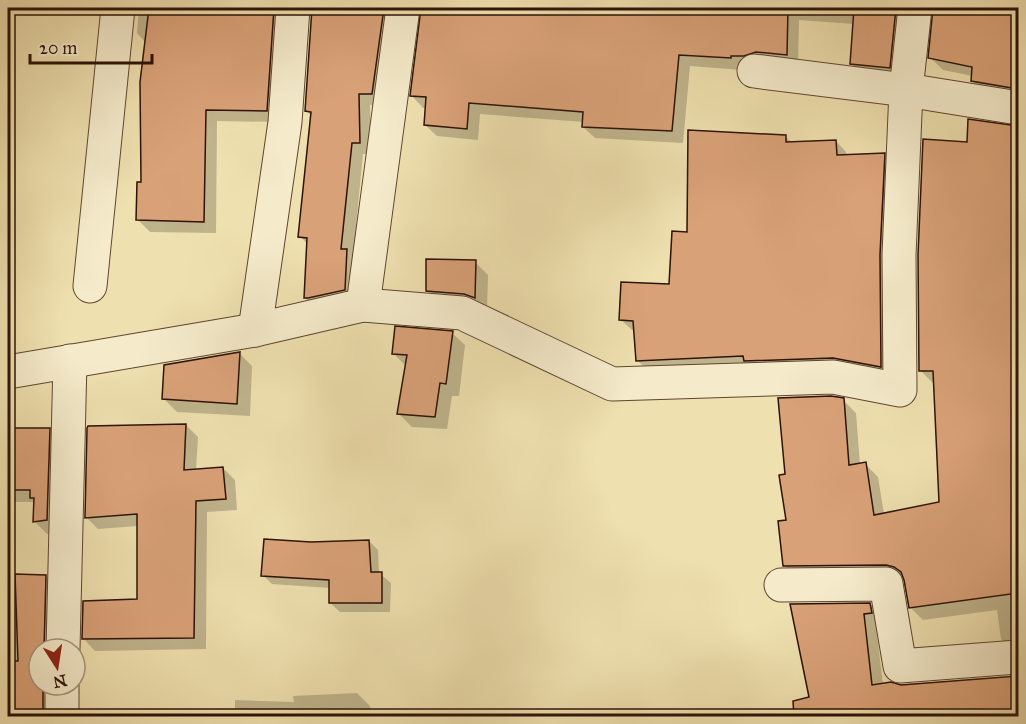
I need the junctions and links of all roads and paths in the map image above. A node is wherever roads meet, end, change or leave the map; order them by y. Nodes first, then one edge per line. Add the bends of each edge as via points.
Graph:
1 (118, 8) edge
2 (293, 8) edge
3 (403, 8) edge
4 (915, 8) edge
5 (754, 71) dead end
6 (906, 90) junction
7 (1018, 108) edge
8 (90, 286) dead end
9 (363, 305) junction
10 (255, 330) junction
11 (70, 361) junction
12 (8, 372) edge
13 (781, 585) dead end
14 (63, 637) edge
15 (1018, 657) edge
16 (62, 697) edge
17 (62, 717) edge

1 - 8 street
2 - 10 street via 285,122
3 - 9 street
4 - 6 street
5 - 6 street
6 - 7 street
6 - 9 street via 899,255 900,390 833,377 612,384 462,313
9 - 10 street
10 - 11 street
11 - 12 street
11 - 14 street
13 - 15 street via 886,584 900,666
16 - 17 street

